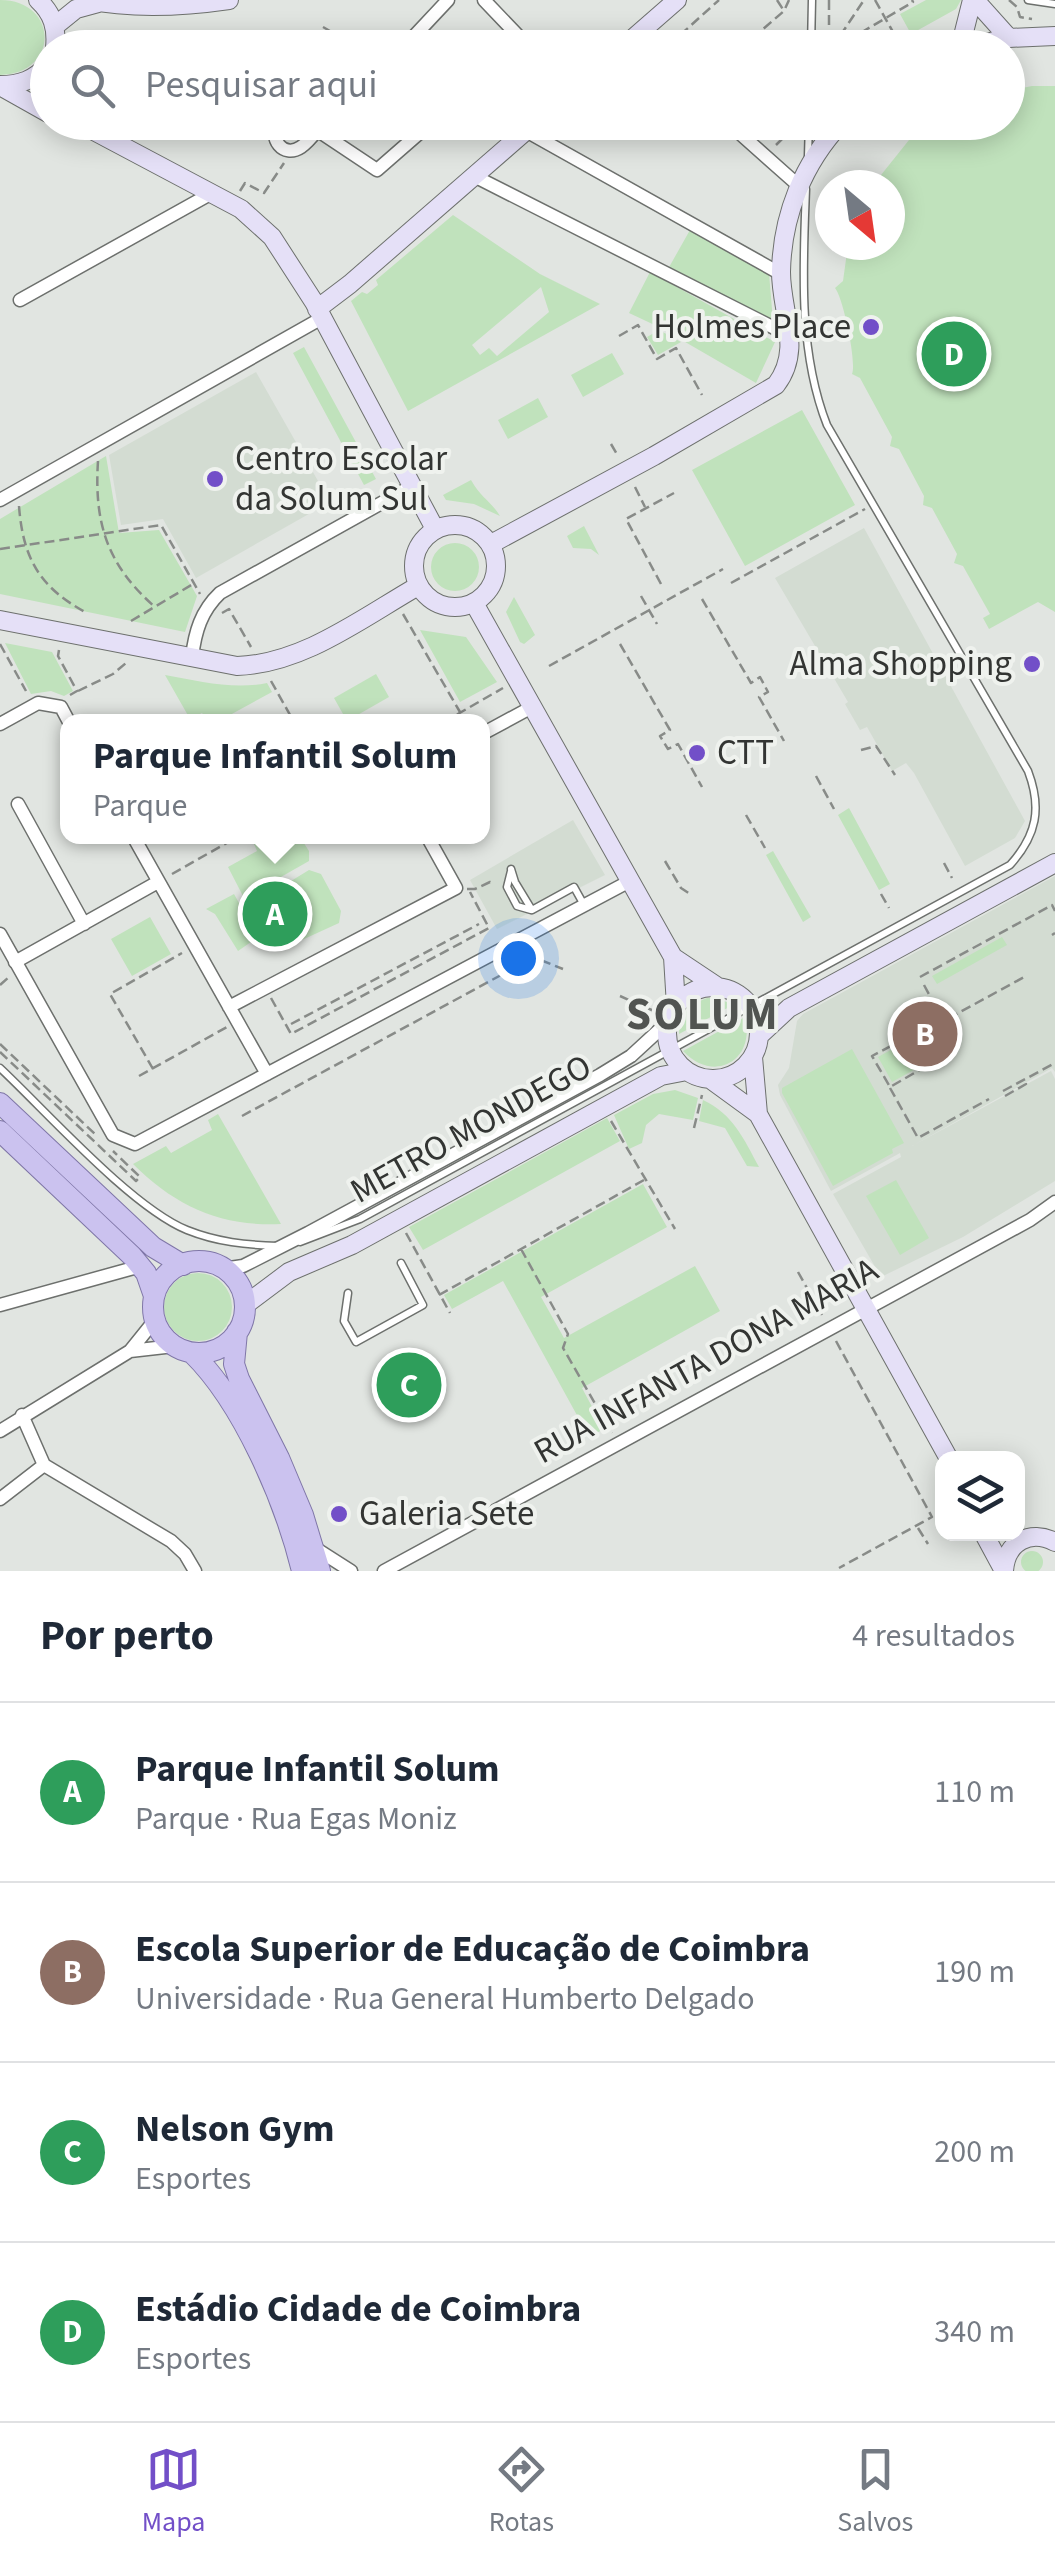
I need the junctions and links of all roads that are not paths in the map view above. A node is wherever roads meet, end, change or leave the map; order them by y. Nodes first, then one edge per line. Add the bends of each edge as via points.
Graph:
1 (38, 0) edge
2 (230, 0) edge
3 (448, 0) edge
4 (484, 0) edge
5 (677, 0) edge
6 (812, 0) edge
7 (974, 0) edge
8 (1028, 0) edge
9 (92, 1) edge
10 (1055, 4) edge
11 (55, 26) junction
12 (55, 30) edge
13 (420, 30) edge
14 (509, 30) edge
15 (647, 30) edge
16 (812, 30) edge
17 (966, 30) edge
18 (1002, 30) edge
19 (1055, 36) edge
20 (1025, 37) edge
21 (30, 80) edge
22 (0, 85) edge
23 (30, 102) edge
24 (111, 140) edge
25 (275, 140) edge
26 (308, 140) edge
27 (339, 140) edge
28 (411, 140) edge
29 (516, 140) edge
30 (553, 140) edge
31 (746, 140) edge
32 (808, 140) edge
33 (828, 140) edge
34 (807, 167) junction
35 (474, 176) junction
36 (798, 186) junction
37 (212, 193) junction
38 (781, 274) junction
39 (20, 300) dead end
40 (320, 313) junction
41 (790, 336) junction
42 (412, 486) junction
43 (0, 500) edge
44 (435, 529) junction
45 (490, 544) junction
46 (418, 586) junction
47 (474, 603) junction
48 (0, 620) edge
49 (192, 657) junction
50 (532, 707) junction
51 (64, 714) edge
52 (0, 724) edge
53 (490, 730) edge
54 (18, 804) dead end
55 (137, 844) edge
56 (432, 844) edge
57 (1055, 863) edge
58 (511, 870) dead end
59 (630, 881) junction
60 (158, 882) junction
61 (584, 904) junction
62 (84, 924) junction
63 (0, 934) edge
64 (673, 957) junction
65 (16, 962) junction
66 (718, 987) junction
67 (750, 1005) junction
68 (229, 1007) junction
69 (666, 1013) junction
70 (760, 1035) junction
71 (670, 1049) junction
72 (753, 1057) junction
73 (0, 1068) edge
74 (687, 1071) junction
75 (267, 1074) junction
76 (706, 1087) junction
77 (0, 1103) edge
78 (758, 1114) junction
79 (0, 1130) edge
80 (1055, 1202) edge
81 (282, 1246) junction
82 (401, 1263) dead end
83 (182, 1265) junction
84 (141, 1266) junction
85 (223, 1268) junction
86 (348, 1293) dead end
87 (154, 1296) junction
88 (0, 1305) edge
89 (245, 1305) junction
90 (866, 1308) junction
91 (155, 1320) junction
92 (237, 1332) junction
93 (183, 1349) junction
94 (130, 1351) junction
95 (22, 1414) junction
96 (0, 1431) edge
97 (945, 1451) edge
98 (44, 1466) junction
99 (0, 1499) edge
100 (1025, 1537) edge
101 (1052, 1538) edge
102 (988, 1541) edge
103 (1013, 1541) edge
104 (329, 1567) edge
105 (194, 1571) edge
106 (302, 1571) edge
107 (351, 1571) edge
108 (384, 1571) edge
109 (1004, 1571) edge

1 - 11 main road
2 - 9 main road via 168,6
3 - 13 street
4 - 14 street
5 - 15 main road
6 - 16 lane
7 - 17 main road
7 - 18 main road
8 - 10 lane
9 - 11 main road
11 - 12 main road
19 - 20 main road
21 - 22 main road
22 - 23 main road
24 - 37 main road
25 - 26 street via 294,150
27 - 28 street via 377,170
29 - 35 main road
30 - 38 street
31 - 36 street
32 - 34 lane, METRO MONDEGO
33 - 34 main road
34 - 36 main road
34 - 67 lane, METRO MONDEGO via 803,275 816,397 1028,771 1036,793 1034,828 1010,865
35 - 40 main road
35 - 41 street
36 - 38 main road
37 - 39 street
37 - 40 main road via 272,237
38 - 41 main road
40 - 42 main road
40 - 43 street
41 - 45 main road via 786,373 776,385
42 - 44 main road
42 - 49 street via 220,593 199,624
44 - 45 main road via 460,524
44 - 46 main road via 413,560
45 - 47 main road via 496,557 492,583
46 - 47 main road via 448,606
46 - 49 main road via 280,661 236,666
47 - 50 main road
48 - 49 main road
50 - 53 street
50 - 59 main road
51 - 52 street via 61,707 34,705
54 - 62 street
55 - 60 street
56 - 68 street via 456,888
57 - 70 main road via 788,1008
58 - 61 lane via 532,910 574,887
59 - 61 street
59 - 64 main road
60 - 62 street
60 - 68 street
61 - 75 street
62 - 65 street
63 - 65 street
64 - 66 main road
64 - 69 main road
65 - 75 street via 112,1136 123,1142 135,1144
66 - 67 main road
66 - 69 main road via 692,991
67 - 70 main road
67 - 71 lane, METRO MONDEGO
68 - 75 street
69 - 71 main road
69 - 81 street via 630,1056
70 - 72 main road
71 - 74 main road
71 - 81 lane, METRO MONDEGO via 360,1219
72 - 76 main road
72 - 78 main road
73 - 81 lane, METRO MONDEGO via 113,1175 183,1228 222,1241
74 - 76 main road
74 - 89 main road via 661,1076 384,1228 288,1272
76 - 78 main road
77 - 83 main road via 153,1247
78 - 90 main road
79 - 84 main road
80 - 90 street, RUA INFANTA DONA MARIA
81 - 85 street via 243,1266
82 - 86 lane via 424,1305 356,1342 344,1321
83 - 85 main road
83 - 87 main road
84 - 87 main road
84 - 88 street
85 - 89 main road
87 - 91 main road
89 - 92 main road
90 - 97 main road
90 - 108 street, RUA INFANTA DONA MARIA
91 - 93 main road via 166,1339
91 - 94 street
92 - 93 main road via 213,1351
92 - 104 main road via 238,1378 279,1458 313,1547
93 - 94 street
93 - 106 main road via 218,1380 252,1440
94 - 95 street
95 - 96 street
95 - 98 street
98 - 99 street
98 - 105 street via 171,1541
100 - 101 main road
102 - 109 main road
103 - 109 main road
104 - 107 street

